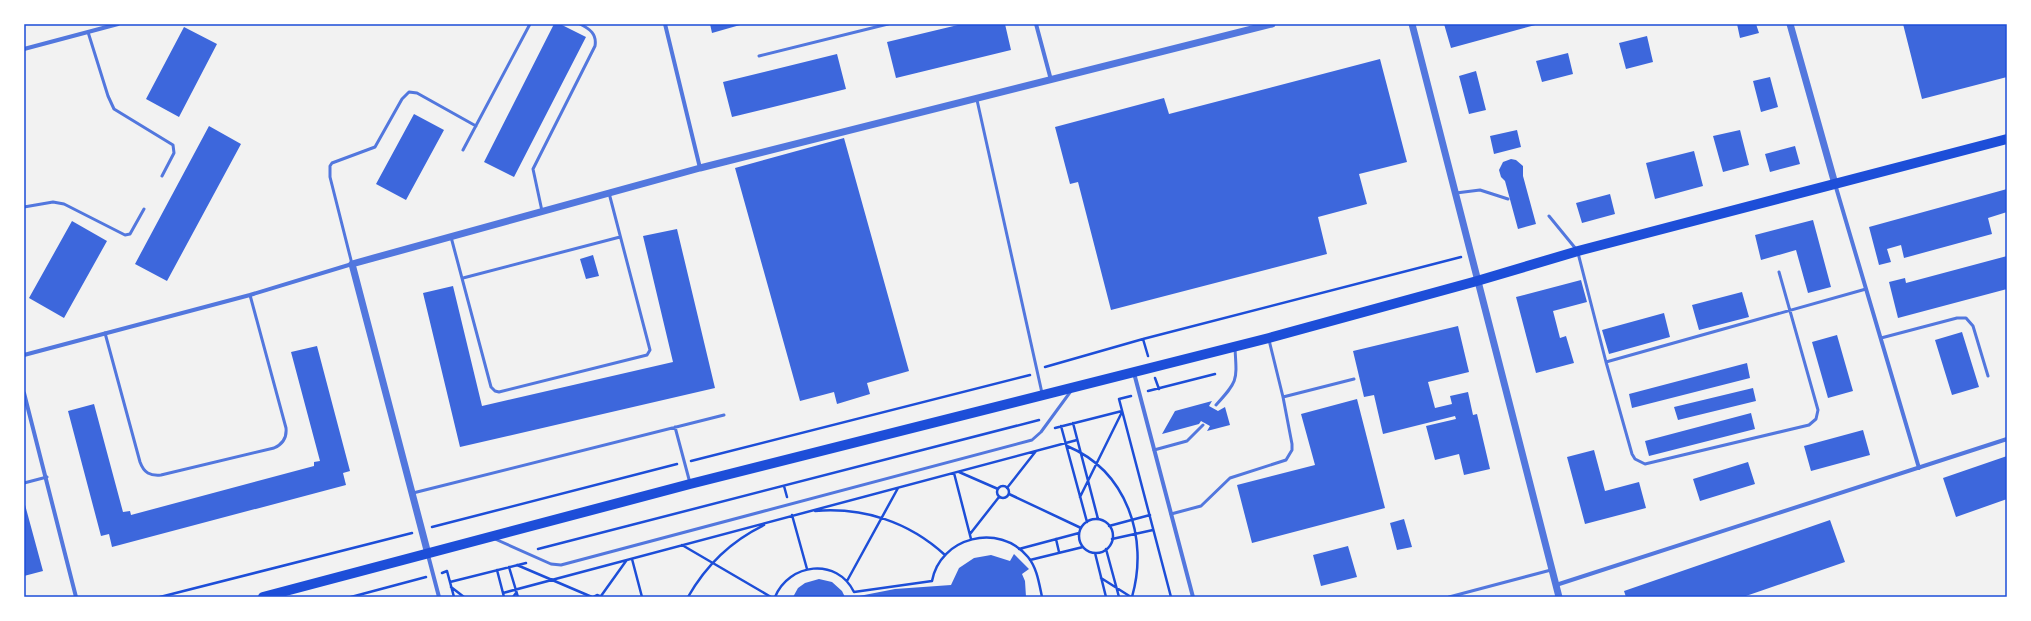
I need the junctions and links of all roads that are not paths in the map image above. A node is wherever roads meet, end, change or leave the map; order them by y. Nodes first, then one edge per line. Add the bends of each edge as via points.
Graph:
1 (118, 24) edge
2 (530, 24) edge
3 (580, 24) edge
4 (664, 24) edge
5 (888, 24) edge
6 (1036, 24) edge
7 (1272, 24) edge
8 (1412, 24) edge
9 (1790, 24) edge
10 (88, 32) junction
11 (24, 49) edge
12 (759, 56) dead end
13 (1051, 80) junction
14 (976, 98) junction
15 (476, 126) junction
16 (2007, 139) edge
17 (463, 150) dead end
18 (700, 168) junction
19 (162, 176) dead end
20 (1835, 184) junction
21 (609, 193) junction
22 (1456, 193) junction
23 (1508, 199) dead end
24 (24, 207) edge
25 (144, 209) dead end
26 (542, 211) junction
27 (1549, 216) dead end
28 (451, 237) junction
29 (620, 237) junction
30 (1578, 251) junction
31 (352, 264) junction
32 (1779, 272) dead end
33 (463, 278) junction
34 (1477, 281) junction
35 (1866, 289) junction
36 (250, 295) junction
37 (1790, 310) junction
38 (105, 333) junction
39 (1269, 338) junction
40 (1881, 338) junction
41 (1235, 347) junction
42 (24, 355) edge
43 (1606, 362) junction
44 (1134, 373) junction
45 (1988, 376) dead end
46 (1354, 379) dead end
47 (1073, 388) junction
48 (24, 393) edge
49 (1042, 395) junction
50 (1283, 397) junction
51 (1216, 405) dead end
52 (724, 415) dead end
53 (1203, 425) dead end
54 (675, 427) junction
55 (2007, 439) edge
56 (1154, 450) junction
57 (1920, 468) junction
58 (47, 477) junction
59 (24, 483) edge
60 (690, 484) junction
61 (413, 493) junction
62 (1171, 514) junction
63 (491, 537) junction
64 (428, 554) junction
65 (1552, 570) junction
66 (1556, 585) junction
67 (76, 597) edge
68 (263, 597) edge
69 (439, 597) edge
70 (1193, 597) edge
71 (1450, 597) edge
72 (1559, 597) edge

1 - 10 street
2 - 15 lane
3 - 26 lane via 590,29 594,35 595,46 533,169
4 - 18 street
5 - 12 lane
6 - 13 street
7 - 13 street
8 - 22 street
9 - 20 street
10 - 11 street
10 - 19 lane via 114,109 172,145 174,153
13 - 14 street
14 - 18 street
14 - 49 lane
15 - 17 lane
15 - 31 lane via 417,93 409,92 402,99 375,147 335,160 330,166 330,177
16 - 20 main road
18 - 21 street
20 - 30 main road
20 - 35 street
21 - 26 street
21 - 29 lane
22 - 23 lane via 1480,190
22 - 34 street
24 - 25 lane via 53,202 64,204 125,235 130,234
26 - 28 street
27 - 30 lane
28 - 31 street
28 - 33 lane
29 - 33 lane
29 - 33 lane via 650,350 647,355 499,392 494,391
30 - 34 main road
30 - 43 lane
31 - 36 street
31 - 61 street
32 - 37 lane
34 - 39 main road
34 - 65 street
35 - 37 lane
35 - 40 street
36 - 38 street
36 - 38 lane via 286,428 284,441 274,448 161,475 153,476 147,473 140,462
37 - 43 lane
37 - 43 lane via 1818,410 1816,419 1809,425 1651,463 1640,463 1632,454
38 - 42 street
39 - 41 main road
39 - 50 lane
40 - 45 lane via 1957,318 1966,318 1973,326
40 - 57 street
41 - 44 main road
41 - 51 lane via 1235,381
44 - 47 main road
44 - 56 street
46 - 50 lane
47 - 49 main road
47 - 63 lane via 1041,432 1032,440 561,565 551,564
48 - 58 street
49 - 60 main road
50 - 62 lane via 1292,444 1292,450 1286,460 1230,478 1201,506
52 - 54 lane
53 - 56 lane via 1187,441
54 - 60 lane
54 - 61 lane
55 - 57 street
56 - 62 street
57 - 66 street
58 - 59 lane
58 - 67 street
60 - 63 main road
61 - 64 street
62 - 70 street
63 - 64 main road
64 - 68 main road
64 - 69 street
65 - 66 street
65 - 71 lane
66 - 72 street

